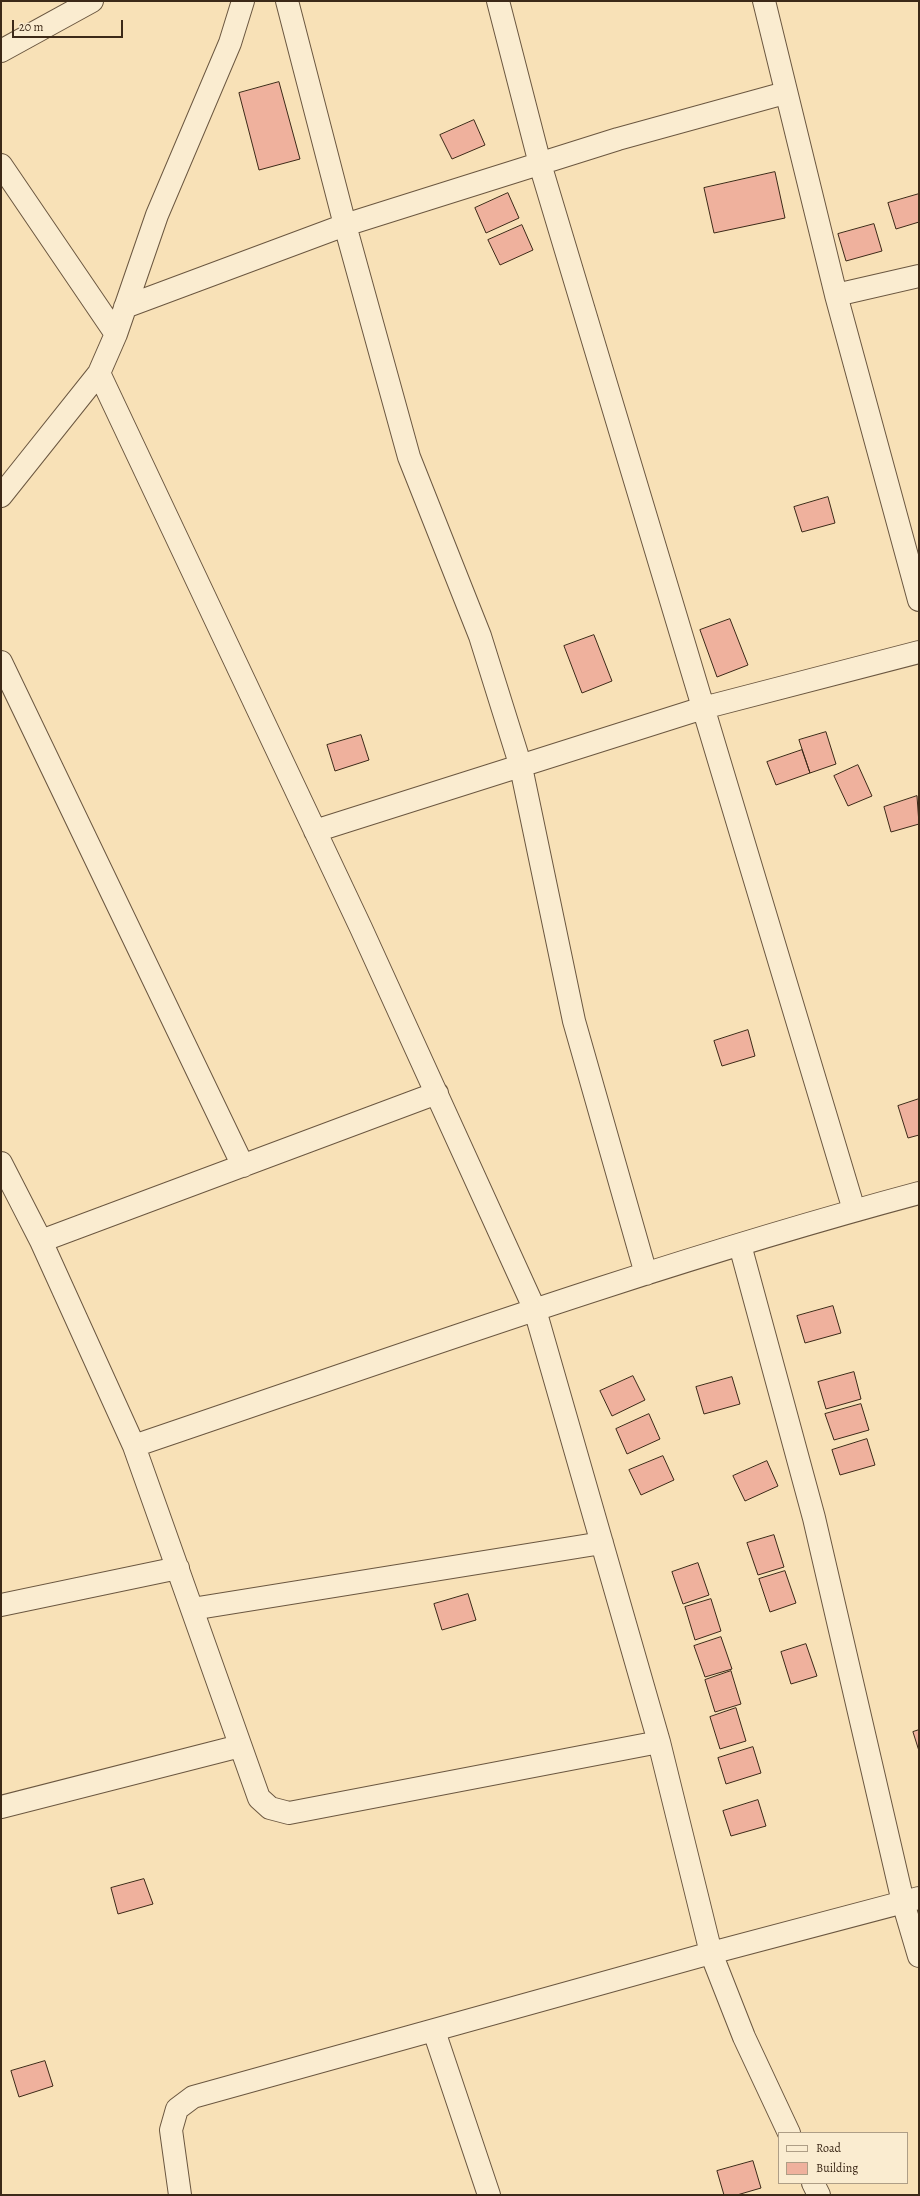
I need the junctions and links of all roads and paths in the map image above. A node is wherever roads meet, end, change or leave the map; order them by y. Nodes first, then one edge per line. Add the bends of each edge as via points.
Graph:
1 (92, 1) edge
2 (242, 1) edge
3 (287, 1) edge
4 (498, 1) edge
5 (764, 1) edge
6 (1, 51) edge
7 (785, 93) junction
8 (540, 164) junction
9 (1, 165) edge
10 (345, 225) junction
11 (919, 276) edge
12 (836, 295) junction
13 (125, 307) junction
14 (116, 334) junction
15 (99, 373) junction
16 (1, 496) edge
17 (919, 600) edge
18 (919, 652) edge
19 (1, 662) edge
20 (703, 708) junction
21 (521, 767) junction
22 (315, 831) junction
23 (437, 1094) junction
24 (1, 1164) edge
25 (243, 1166) junction
26 (919, 1193) edge
27 (854, 1210) junction
28 (41, 1241) junction
29 (740, 1245) junction
30 (646, 1274) junction
31 (535, 1310) junction
32 (134, 1446) junction
33 (602, 1543) junction
34 (178, 1568) junction
35 (1, 1606) edge
36 (192, 1609) junction
37 (658, 1742) junction
38 (240, 1746) junction
39 (1, 1807) edge
40 (911, 1900) edge
41 (711, 1953) junction
42 (919, 1956) edge
43 (434, 2031) junction
44 (789, 2132) edge
45 (814, 2184) edge
46 (180, 2195) edge
47 (489, 2195) edge
48 (819, 2195) edge

1 - 6 street
2 - 13 street via 230,43 157,215
3 - 10 street
4 - 8 street
5 - 7 street
7 - 8 street via 618,139
7 - 12 street
8 - 10 street
8 - 20 street
9 - 14 street
10 - 13 street
10 - 21 street via 409,457 480,636
11 - 12 street
12 - 17 street
13 - 14 street
14 - 15 street
15 - 16 street
15 - 22 street
18 - 20 street
19 - 25 street
20 - 21 street
20 - 27 street
21 - 22 street
21 - 30 street via 574,1021
22 - 23 street
23 - 25 street
23 - 31 street
24 - 28 street
25 - 28 street
26 - 27 street
27 - 29 street
28 - 32 street
29 - 30 street
29 - 40 street via 814,1518
30 - 31 street
31 - 32 street
31 - 33 street
32 - 34 street
33 - 36 street
33 - 37 street
34 - 35 street
34 - 36 street
36 - 38 street
37 - 38 street via 289,1813 270,1808 259,1798
37 - 41 street
38 - 39 street
40 - 41 street
40 - 42 street
41 - 43 street
41 - 44 street via 744,2036
43 - 46 street via 193,2097 177,2109 171,2130
43 - 47 street
45 - 48 street

